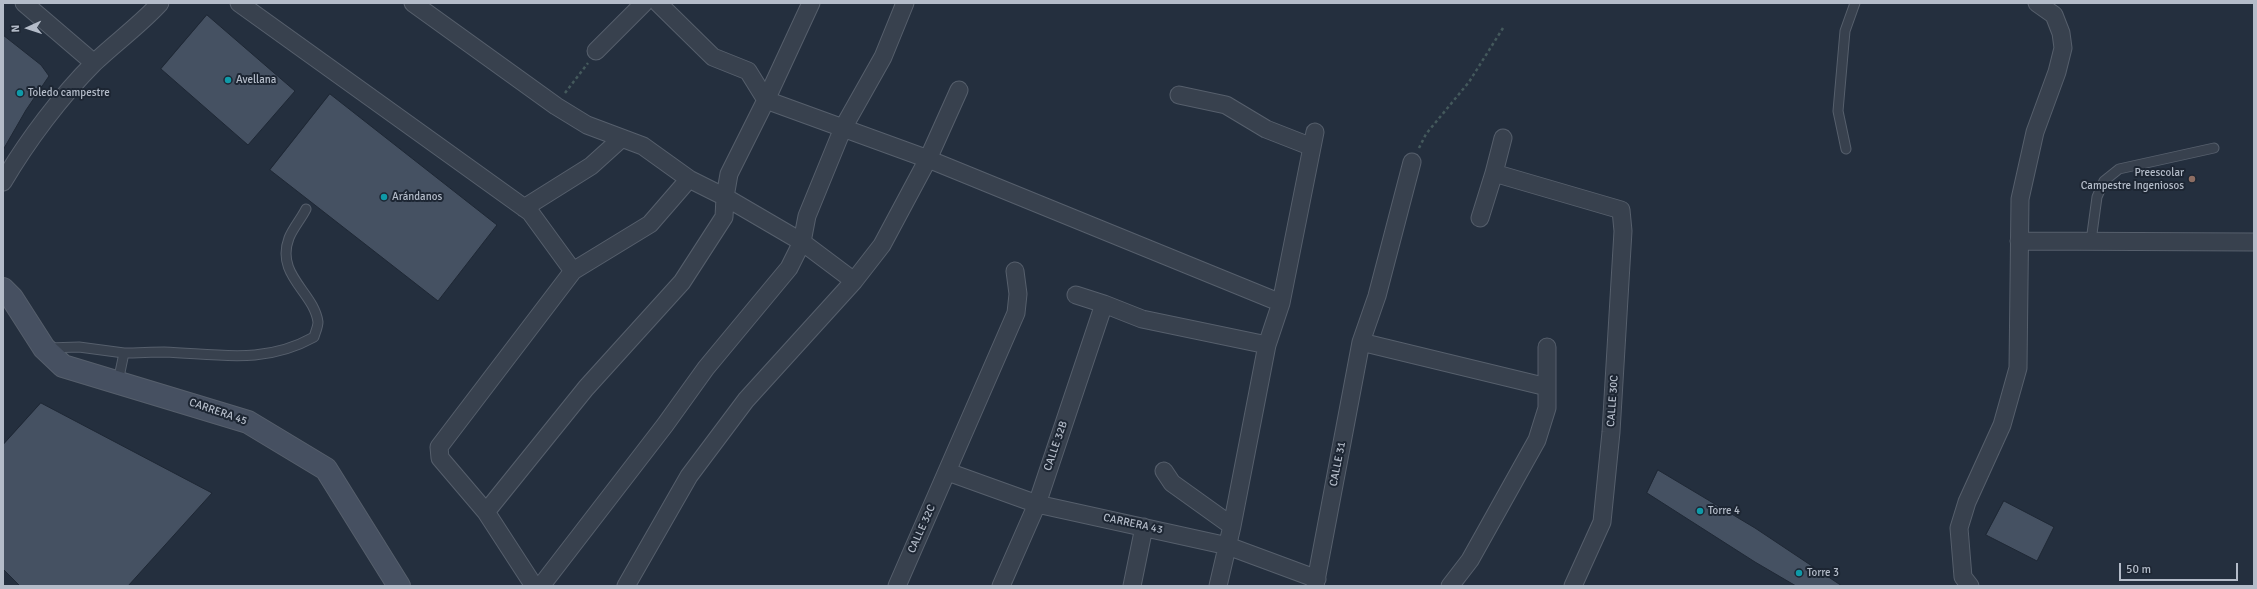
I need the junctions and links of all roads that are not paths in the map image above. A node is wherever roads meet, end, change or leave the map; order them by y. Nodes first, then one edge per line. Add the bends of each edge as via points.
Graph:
1 (24, 3) edge
2 (160, 3) edge
3 (239, 3) edge
4 (644, 3) edge
5 (658, 3) edge
6 (811, 3) edge
7 (905, 3) edge
8 (1855, 3) edge
9 (2037, 3) edge
10 (416, 4) edge
11 (596, 51) road end
12 (94, 63) junction
13 (959, 90) dead end
14 (1179, 96) dead end
15 (766, 100) junction
16 (842, 128) junction
17 (622, 138) junction
18 (1503, 138) dead end
19 (2214, 148) dead end
20 (1846, 149) dead end
21 (928, 159) junction
22 (1412, 162) road end
23 (1494, 173) junction
24 (689, 179) junction
25 (3, 182) edge
26 (725, 197) junction
27 (524, 208) junction
28 (306, 209) dead end
29 (1480, 218) dead end
30 (2019, 241) junction
31 (2091, 241) junction
32 (802, 242) junction
33 (2254, 242) edge
34 (573, 271) junction
35 (1015, 271) dead end
36 (854, 281) junction
37 (3, 289) edge
38 (1076, 296) dead end
39 (1104, 304) junction
40 (1281, 304) junction
41 (1361, 342) junction
42 (1267, 344) junction
43 (1547, 347) dead end
44 (44, 348) junction
45 (124, 353) junction
46 (118, 382) junction
47 (1547, 387) junction
48 (1164, 471) dead end
49 (948, 472) junction
50 (1037, 504) junction
51 (486, 512) junction
52 (1232, 526) junction
53 (1144, 527) junction
54 (1228, 546) junction
55 (1316, 582) edge
56 (398, 586) edge
57 (534, 586) edge
58 (541, 586) edge
59 (626, 586) edge
60 (897, 586) edge
61 (1001, 586) edge
62 (1132, 586) edge
63 (1218, 586) edge
64 (1450, 586) edge
65 (1573, 586) edge
66 (1970, 586) edge

1 - 12 street
2 - 12 street
3 - 27 street
4 - 11 street
5 - 15 street via 713,57 748,71
6 - 15 street
7 - 16 street via 883,57
8 - 20 lane via 1845,31 1838,111
9 - 30 street via 2054,14 2063,48 2035,132 2020,199
10 - 17 street via 556,106 588,125
12 - 25 street via 58,104
13 - 21 street
14 - 40 street via 1226,105 1266,129 1313,139
15 - 16 street
15 - 26 street via 729,174
16 - 21 street
16 - 32 street via 807,216
17 - 24 street via 643,146
17 - 27 street via 592,166
18 - 23 street
19 - 31 lane via 2119,169 2104,181 2097,197
21 - 36 street via 882,245
21 - 40 street
22 - 41 street, CALLE 31 via 1377,296
23 - 29 street
23 - 65 street, CALLE 30C via 1622,210 1623,232 1612,409 1602,522
24 - 26 street
24 - 34 street via 650,224
26 - 32 street
26 - 51 street via 724,217 682,282 586,388
27 - 34 street via 530,212
28 - 45 lane via 289,239 286,259 292,276 312,306 318,323 314,337 277,353 243,357 163,352
30 - 31 street
30 - 66 street via 2018,368 2002,425 1967,502 1959,528 1963,577
31 - 33 street
32 - 36 street
32 - 58 street via 789,268 706,368
34 - 51 street via 439,447 440,458
35 - 49 street, CALLE 32C via 1018,294 1016,313
36 - 59 street via 741,406 689,476
37 - 44 main road, CARRERA 45 via 12,298
38 - 39 street
39 - 42 street via 1142,320
39 - 50 street, CALLE 32B
40 - 42 street
41 - 47 street
41 - 55 street, CALLE 31
42 - 52 street
43 - 47 street
44 - 45 lane via 79,347
44 - 46 main road, CARRERA 45 via 63,366
45 - 46 lane
46 - 56 main road, CARRERA 45 via 248,422 326,469
47 - 64 street via 1547,408 1537,440 1470,560
48 - 52 street via 1172,483
49 - 50 street, CARRERA 43
49 - 60 street, CALLE 32C
50 - 53 street, CARRERA 43
50 - 61 street, CALLE 32B
51 - 57 street
52 - 54 street
53 - 54 street, CARRERA 43
53 - 62 street
54 - 55 street, CARRERA 43
54 - 63 street

